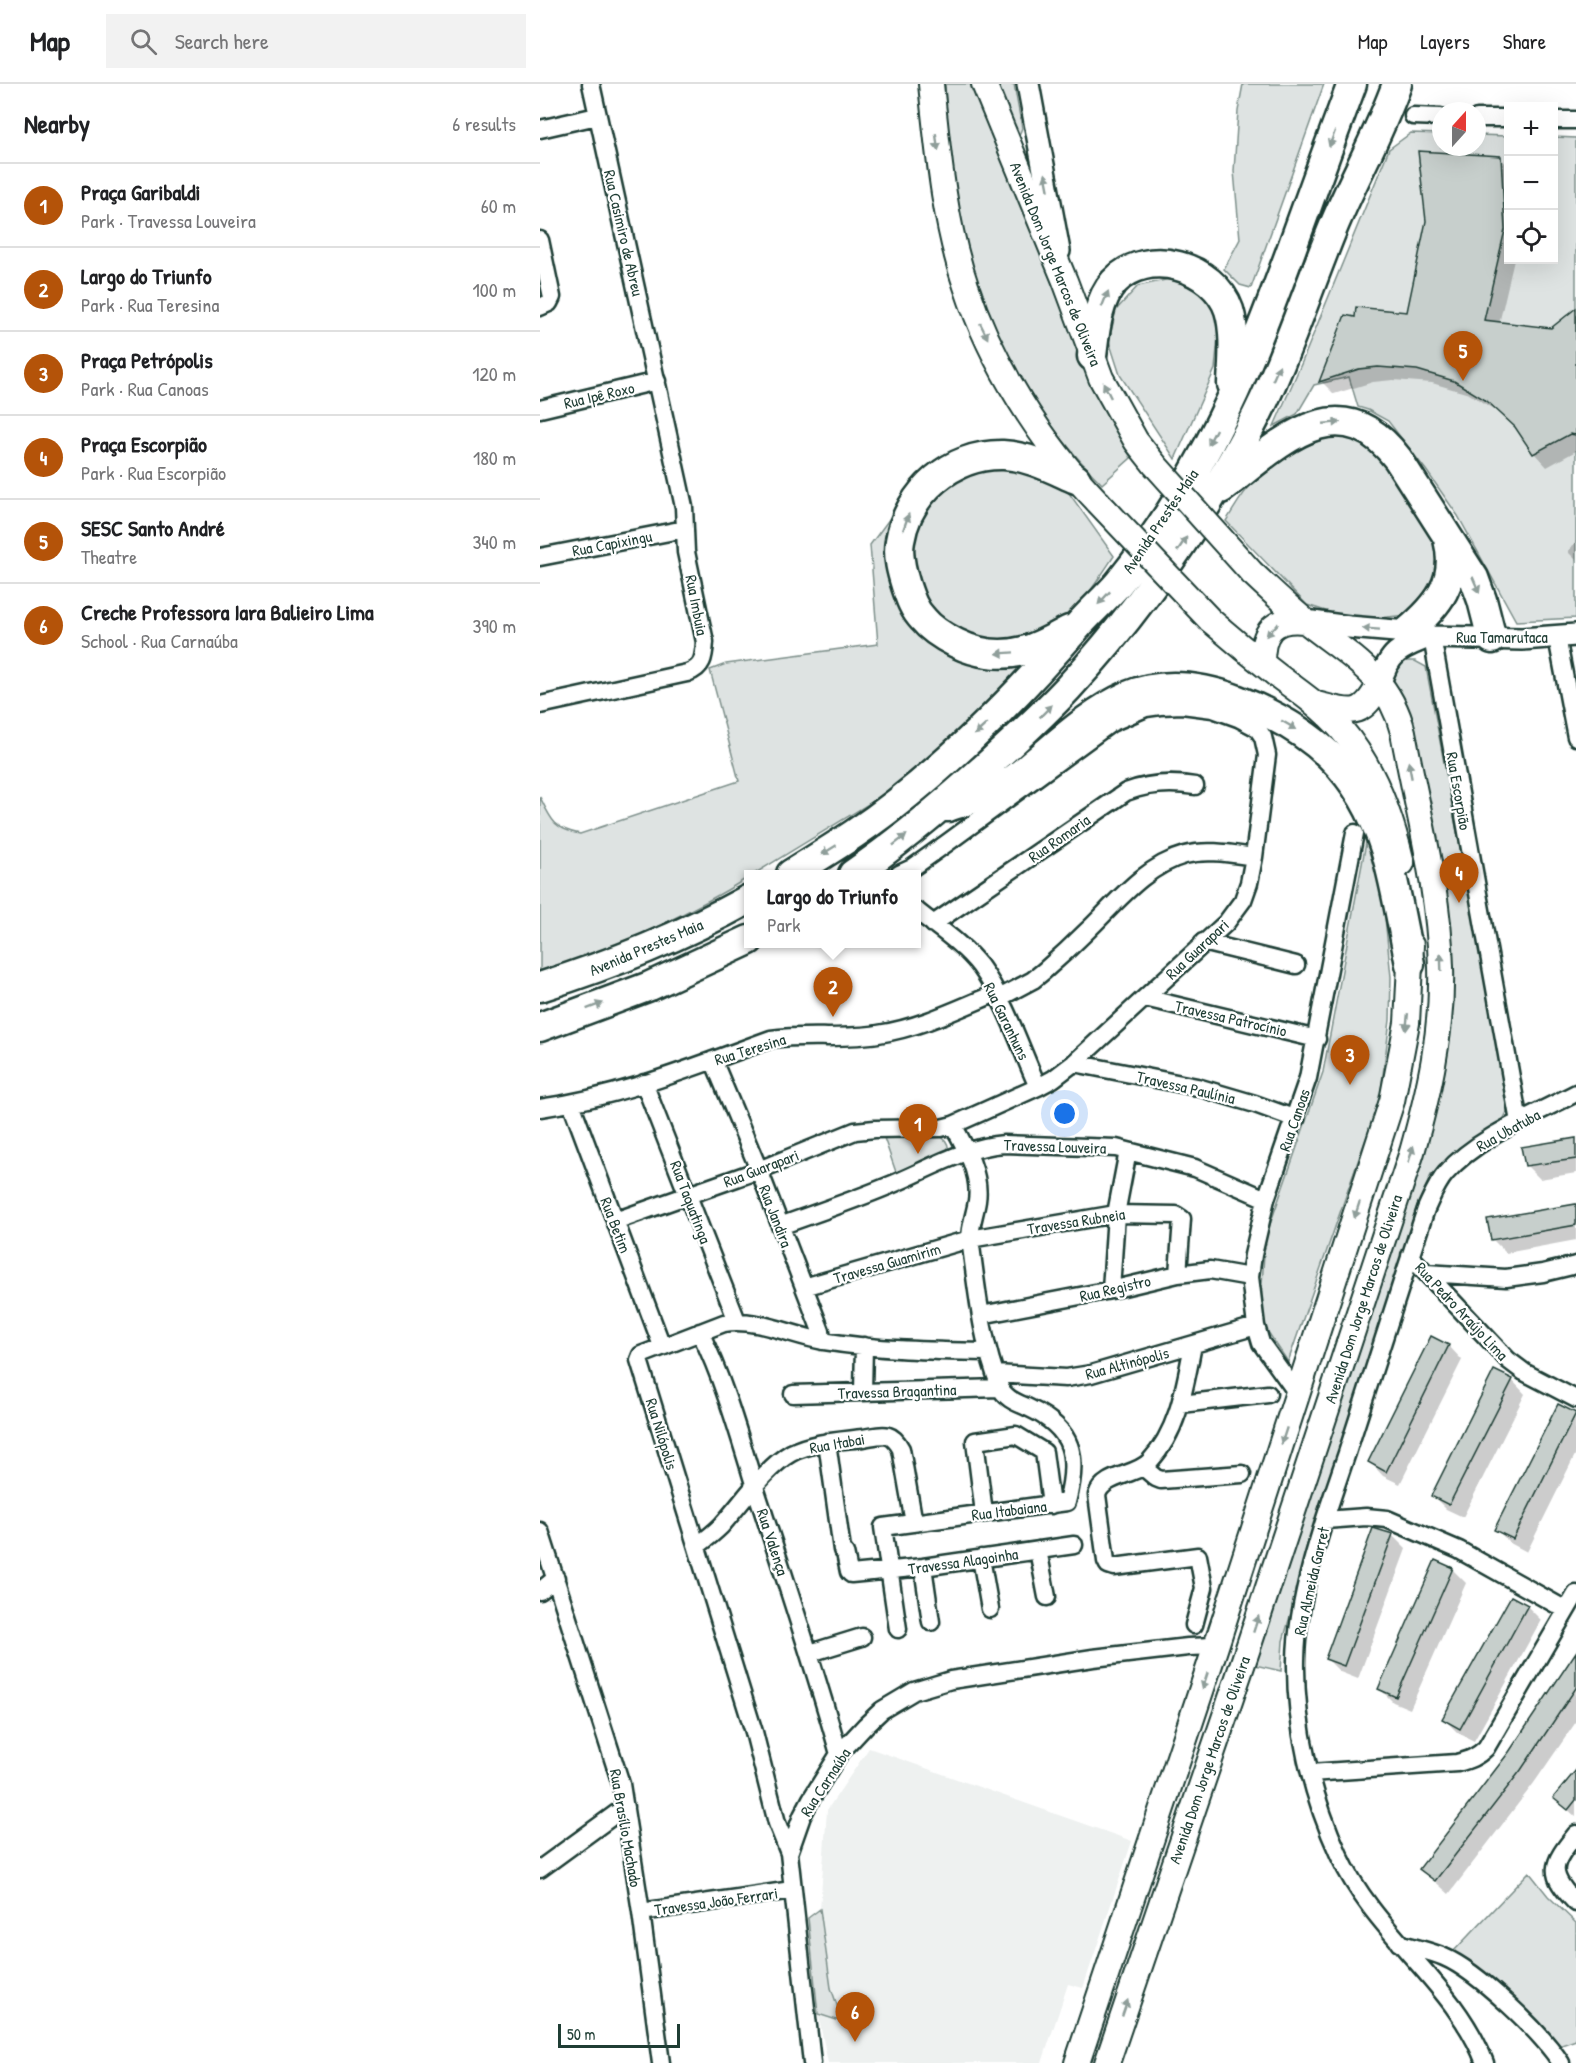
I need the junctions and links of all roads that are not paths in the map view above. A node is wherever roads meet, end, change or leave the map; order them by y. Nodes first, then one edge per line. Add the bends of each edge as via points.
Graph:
1 (591, 84) edge
2 (931, 84) edge
3 (984, 84) edge
4 (1028, 84) edge
5 (1352, 84) edge
6 (1397, 84) edge
7 (597, 116) junction
8 (1413, 116) dead end
9 (1432, 117) edge
10 (1486, 118) edge
11 (1504, 118) edge
12 (1558, 120) edge
13 (1576, 120) edge
14 (540, 129) edge
15 (540, 240) edge
16 (1065, 281) junction
17 (540, 307) edge
18 (1092, 356) junction
19 (657, 381) junction
20 (1232, 398) junction
21 (540, 409) edge
22 (1088, 492) junction
23 (1212, 496) junction
24 (685, 528) junction
25 (1448, 537) junction
26 (540, 557) edge
27 (1305, 621) junction
28 (1078, 625) junction
29 (1422, 635) junction
30 (1567, 636) edge
31 (1492, 639) junction
32 (1262, 663) junction
33 (1380, 683) junction
34 (1316, 704) junction
35 (540, 705) edge
36 (1576, 737) edge
37 (1195, 786) dead end
38 (937, 811) junction
39 (1355, 833) dead end
40 (1254, 857) junction
41 (871, 869) edge
42 (796, 870) edge
43 (905, 870) edge
44 (744, 902) edge
45 (921, 914) edge
46 (933, 924) junction
47 (744, 942) edge
48 (1203, 942) junction
49 (1410, 964) junction
50 (1296, 965) dead end
51 (540, 987) edge
52 (997, 995) junction
53 (1145, 998) junction
54 (540, 1027) edge
55 (1317, 1039) junction
56 (713, 1060) junction
57 (1074, 1063) junction
58 (644, 1083) junction
59 (1038, 1087) junction
60 (1576, 1093) edge
61 (571, 1104) junction
62 (540, 1108) edge
63 (1296, 1119) junction
64 (1519, 1122) junction
65 (953, 1125) junction
66 (1128, 1151) junction
67 (968, 1152) junction
68 (759, 1170) junction
69 (1445, 1174) joint
70 (689, 1195) junction
71 (1266, 1198) junction
72 (1116, 1214) junction
73 (615, 1221) junction
74 (780, 1226) junction
75 (970, 1239) junction
76 (1410, 1256) junction
77 (1576, 1265) edge
78 (1426, 1273) junction
79 (1178, 1274) junction
80 (1250, 1277) junction
81 (804, 1287) junction
82 (1111, 1290) junction
83 (981, 1315) junction
84 (737, 1321) junction
85 (1256, 1326) junction
86 (700, 1332) junction
87 (822, 1341) junction
88 (1193, 1345) junction
89 (662, 1346) junction
90 (864, 1346) junction
91 (988, 1352) junction
92 (998, 1381) junction
93 (863, 1392) junction
94 (1298, 1393) junction
95 (793, 1394) dead end
96 (1268, 1394) dead end
97 (1576, 1399) edge
98 (1181, 1404) junction
99 (827, 1442) junction
100 (1143, 1467) junction
101 (1242, 1474) dead end
102 (755, 1487) junction
103 (1051, 1505) junction
104 (984, 1513) junction
105 (1325, 1520) junction
106 (914, 1523) junction
107 (540, 1531) edge
108 (1074, 1545) dead end
109 (697, 1546) junction
110 (1038, 1550) junction
111 (981, 1558) junction
112 (923, 1567) junction
113 (890, 1571) junction
114 (556, 1578) junction
115 (540, 1591) edge
116 (1576, 1594) edge
117 (1047, 1597) dead end
118 (990, 1610) dead end
119 (1566, 1610) junction
120 (931, 1622) dead end
121 (1194, 1625) dead end
122 (898, 1629) dead end
123 (862, 1637) dead end
124 (1216, 1646) junction
125 (810, 1653) junction
126 (839, 1754) junction
127 (1310, 1773) junction
128 (625, 1807) junction
129 (1576, 1834) edge
130 (789, 1853) junction
131 (540, 1869) edge
132 (792, 1890) junction
133 (1576, 1903) edge
134 (641, 1912) junction
135 (1398, 1943) junction
136 (661, 2063) edge
137 (812, 2063) edge
138 (1077, 2063) edge
139 (1107, 2063) edge
140 (1485, 2063) edge
141 (1561, 2063) edge

1 - 7 street, Rua Casimiro de Abreu
2 -> 22 main road via 955,247 981,327 1038,428
3 - 16 main road, Avenida Dom Jorge Marcos de Oliveira
16 -> 4 street
5 -> 20 highway, Avenida Prestes Maia
23 -> 6 highway, Avenida Prestes Maia via 1280,363 1335,223
7 - 14 street
7 - 19 street, Rua Casimiro de Abreu
8 - 9 street
10 - 11 street
12 - 13 street
15 - 17 street via 552,294 551,301
16 - 18 main road, Avenida Dom Jorge Marcos de Oliveira
18 -> 20 highway via 1102,303 1115,281 1144,264 1182,268 1207,280 1229,310
27 -> 18 main road, Avenida Dom Jorge Marcos de Oliveira, bridge via 1252,573 1155,465 1112,400
19 - 21 street, Rua Ipê Roxo
19 - 24 street, Rua Imbuia
20 -> 28 highway, Avenida Prestes Maia via 1197,468 1165,519 1116,585
28 -> 22 highway via 1021,652 987,653 962,646 922,619 908,591 899,543 911,508 926,487 948,469 972,458 1004,455 1034,461
22 - 32 main road, Avenida Dom Jorge Marcos de Oliveira, bridge via 1210,620
23 -> 25 highway via 1299,432 1326,423 1348,423 1365,428 1388,444
38 -> 23 highway, Avenida Prestes Maia via 1068,689 1152,589
24 - 26 street, Rua Capixingu
24 - 35 street, Rua Imbuia via 686,552 705,642 698,668
25 - 29 highway via 1452,554 1446,586
25 -> 31 highway via 1478,588
29 -> 27 street, Rua Tamarutaca
27 -> 32 main road via 1291,619 1273,627 1264,639
27 - 33 main road, Avenida Dom Jorge Marcos de Oliveira via 1359,661
28 -> 42 highway, Avenida Prestes Maia via 1001,710 915,788 855,834
29 - 31 street, Rua Tamarutaca
29 - 33 street, Rua Tamarutaca via 1395,652
29 - 64 street, Rua Escorpião
30 - 31 street, Rua Tamarutaca
30 - 36 street
32 - 34 main road, Avenida Dom Jorge Marcos de Oliveira
33 - 34 main road via 1364,707 1355,711
139 -> 33 main road, Avenida Dom Jorge Marcos de Oliveira via 1428,1097 1440,1003 1437,908 1403,732 1396,710
34 - 49 main road, Avenida Dom Jorge Marcos de Oliveira via 1342,730 1361,759 1391,822 1405,878 1411,929
37 - 46 street, Rua Romaria via 1166,783 1126,792
41 -> 38 highway, Avenida Prestes Maia
38 -> 49 highway via 999,789 1088,719 1130,695 1176,687 1215,692 1253,706 1298,730 1335,759 1354,784 1385,849
39 - 55 street, Rua Canoas
40 - 43 street, Rua Guarapari via 1267,755 1263,737 1257,728 1226,713 1171,705 1146,708 1111,723
40 - 48 street, Rua Guarapari via 1243,900 1226,923
40 - 52 street, Rua Teresina via 1220,852 1185,855 1157,867 1033,980
44 - 51 highway, Avenida Prestes Maia via 660,944
45 - 46 street, Rua Garanhuns
46 - 52 street, Rua Garanhuns via 979,966
54 -> 47 highway via 650,986
48 - 50 street
48 - 53 street, Rua Guarapari
49 -> 94 main road, Avenida Dom Jorge Marcos de Oliveira via 1407,1023 1392,1101
52 - 56 street, Rua Teresina via 906,1029 845,1038 771,1039
52 - 59 street, Rua Garanhuns
53 - 55 street, Travessa Patrocínio
53 - 57 street, Rua Guarapari
55 - 63 street, Rua Canoas
56 - 58 street, Rua Teresina
56 - 68 street, Rua Jandira
57 - 59 street, Rua Guarapari
57 - 63 street, Travessa Paulínia via 1197,1088
58 - 61 street, Rua Teresina
58 - 70 street, Rua Taquatinga
59 - 65 street, Rua Guarapari
60 - 64 street, Rua Ubatuba
61 - 62 street, Rua Teresina
61 - 73 street, Rua Betim
63 - 71 street, Rua Canoas
64 - 69 street, Rua Ubatuba via 1475,1147
65 - 67 street
65 - 68 street, Rua Guarapari via 855,1131
66 - 67 street, Travessa Louveira via 1004,1144
66 - 71 street, Travessa Louveira via 1195,1168
66 - 72 street
67 - 74 street, Travessa Louveira
67 - 75 street via 978,1193
68 - 70 street, Rua Guarapari
68 - 74 street, Rua Jandira
69 - 76 street, Rua Almeida Garret via 1426,1209
70 - 73 street, Rua Guarapari
70 - 84 street, Rua Taquatinga
71 - 80 street, Rua Canoas
72 - 75 street, Travessa Rubneia
72 - 79 street, Travessa Rubneia via 1176,1215 1182,1219
72 - 82 street
73 - 89 street, Rua Betim
74 - 81 street, Rua Jandira
75 - 81 street, Travessa Guamirim
75 - 83 street
76 - 78 street, Rua Pedro Araújo Lima
76 - 105 street, Rua Almeida Garret
77 - 78 street via 1506,1278
78 - 97 street, Rua Pedro Araújo Lima via 1508,1360
79 - 80 street, Rua Registro via 1209,1270
79 - 82 street, Rua Registro
80 - 85 street, Rua Canoas
81 - 87 street, Rua Jandira
82 - 83 street, Rua Registro
83 - 91 street
84 - 86 street, Rua Nilópolis
84 - 87 street, Rua Nilópolis
85 - 88 street, Rua Altinópolis
85 - 94 street, Rua Canoas via 1261,1343
86 - 89 street, Rua Nilópolis
86 - 102 street, Rua Valença via 712,1356
87 - 90 street, Rua Nilópolis
88 - 92 street, Rua Altinópolis via 1091,1374
88 - 98 street
89 - 109 street, Rua Nilópolis via 643,1353 639,1360
90 - 91 street, Rua Nilópolis
90 - 93 street
91 - 92 street
92 - 93 street, Travessa Bragantina
92 - 103 street, Rua Itabaiana via 1009,1398 1052,1423 1071,1449 1074,1467 1067,1502
93 - 95 street, Travessa Bragantina
94 -> 124 main road, Avenida Dom Jorge Marcos de Oliveira
96 - 98 street
98 - 100 street via 1160,1447
99 - 102 street, Rua Itabai via 789,1454
99 - 106 street, Rua Itabai via 886,1435 896,1439
99 - 113 street, Travessa Alagoinha via 842,1550 849,1572
100 - 101 street via 1161,1480
100 - 121 street via 1110,1481 1098,1491 1106,1561 1114,1567 1198,1557 1204,1588
102 - 109 street, Rua Itabai via 720,1527
102 - 125 street, Rua Valença
103 - 104 street, Rua Itabaiana
103 - 104 street via 1044,1452 1016,1435 975,1441
104 - 106 street, Rua Itabaiana
105 - 119 street via 1387,1520 1459,1550
105 - 127 street, Rua Almeida Garret via 1302,1607 1296,1659 1298,1707
106 - 113 street, Rua Itabaiana via 883,1527
107 - 114 street, Rua Brasílio Machado
108 - 110 street, Travessa Alagoinha
109 - 130 street, Rua Nilópolis via 754,1732 774,1814
110 - 111 street, Travessa Alagoinha
110 - 117 street
111 - 112 street, Travessa Alagoinha
111 - 118 street
112 - 113 street, Travessa Alagoinha
112 - 120 street
113 - 122 street, Rua Itabaiana
114 - 115 street
114 - 128 street, Rua Brasílio Machado via 617,1769
116 - 119 street
119 - 127 street via 1486,1748 1473,1759
123 - 125 street
124 - 126 street, Rua Carnaúba via 1093,1658 932,1685 882,1710
124 -> 138 main road, Avenida Dom Jorge Marcos de Oliveira
125 - 126 street, Rua Valença
126 - 130 street, Rua Carnaúba via 802,1816
127 - 135 street, Rua Almeida Garret via 1338,1854 1368,1905
128 - 131 street
128 - 134 street, Rua Brasílio Machado
129 - 133 street via 1561,1854 1555,1871 1563,1890
130 - 132 street, Rua Carnaúba
132 - 134 street, Travessa João Ferrari
132 - 137 street, Rua Carnaúba
134 - 136 street, Rua Brasílio Machado
135 - 140 street, Rua Almeida Garret via 1466,2023
135 - 141 street via 1444,1957 1471,1974 1522,2018

